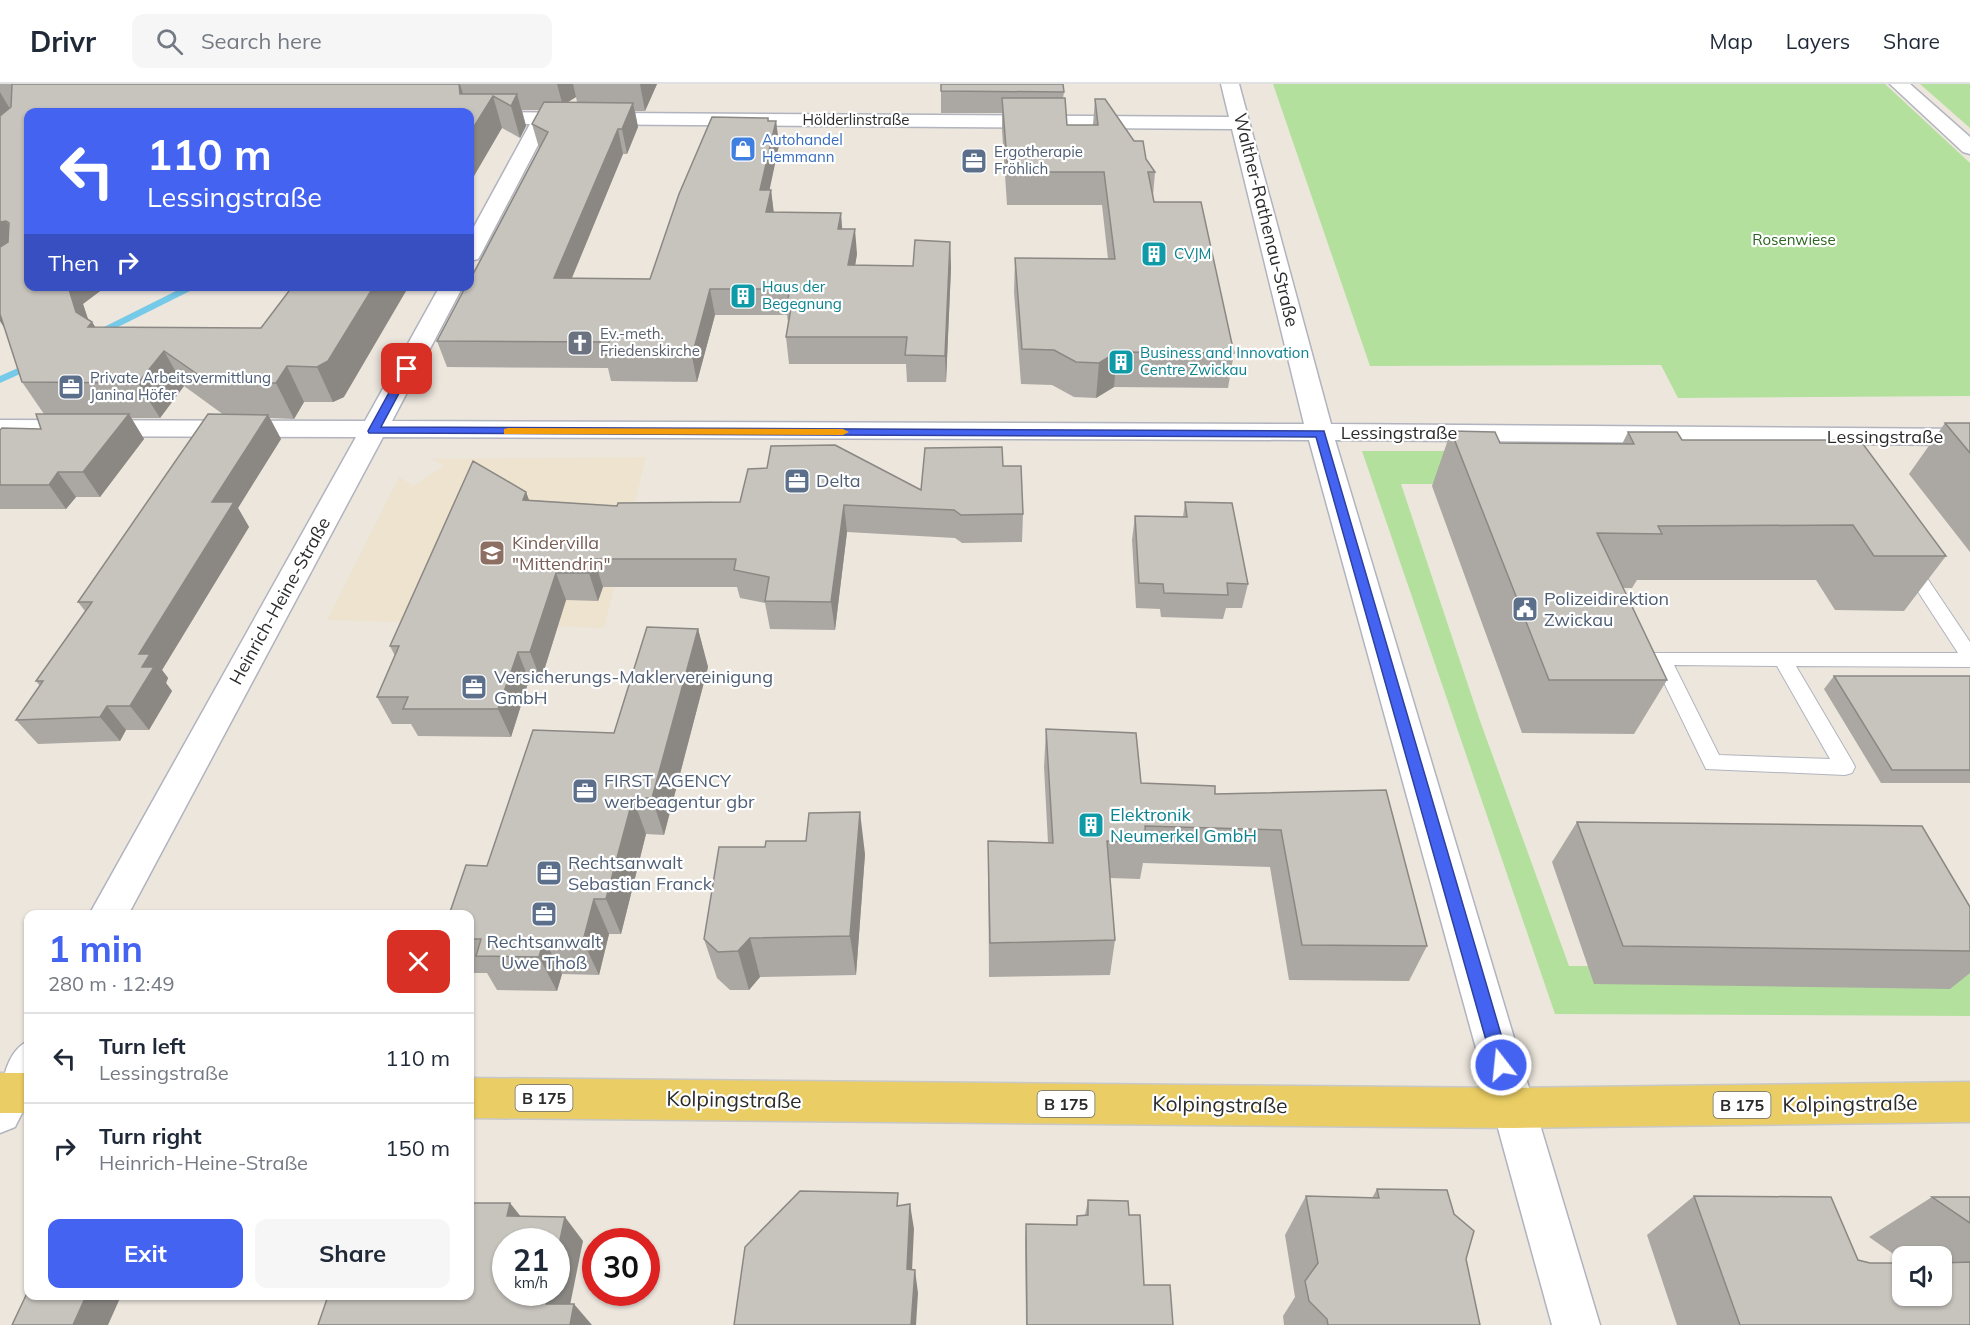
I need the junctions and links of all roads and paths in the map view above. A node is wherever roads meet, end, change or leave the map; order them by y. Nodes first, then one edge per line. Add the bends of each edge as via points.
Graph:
1 (1230, 84) edge
2 (1899, 84) edge
3 (474, 118) edge
4 (543, 118) junction
5 (1242, 123) junction
6 (1970, 148) edge
7 (474, 247) edge
8 (449, 291) edge
9 (0, 428) edge
10 (373, 431) junction
11 (1320, 433) junction
12 (1970, 437) edge
13 (1900, 551) edge
14 (1970, 658) edge
15 (1783, 660) junction
16 (111, 910) edge
17 (474, 1098) edge
18 (1970, 1102) edge
19 (1514, 1108) junction
20 (1576, 1325) edge

1 - 5 street, Walther-Rathenau-Straße
2 - 6 street
3 - 4 street, Hölderlinstraße
4 - 5 street, Hölderlinstraße via 571,112
4 - 7 street
5 - 11 street, Walther-Rathenau-Straße
8 - 10 street, Heinrich-Heine-Straße
9 - 10 street, Lessingstraße
10 - 11 street, Lessingstraße
10 - 16 street, Heinrich-Heine-Straße
11 - 12 street, Lessingstraße via 1554,433 1830,446
11 - 19 street, Walther-Rathenau-Straße
13 - 14 lane
14 - 15 lane
15 - 15 lane via 1661,658 1713,763 1845,767
17 - 19 main road, Kolpingstraße / B 175
18 - 19 main road, Kolpingstraße / B 175
19 - 20 street, Walther-Rathenau-Straße

